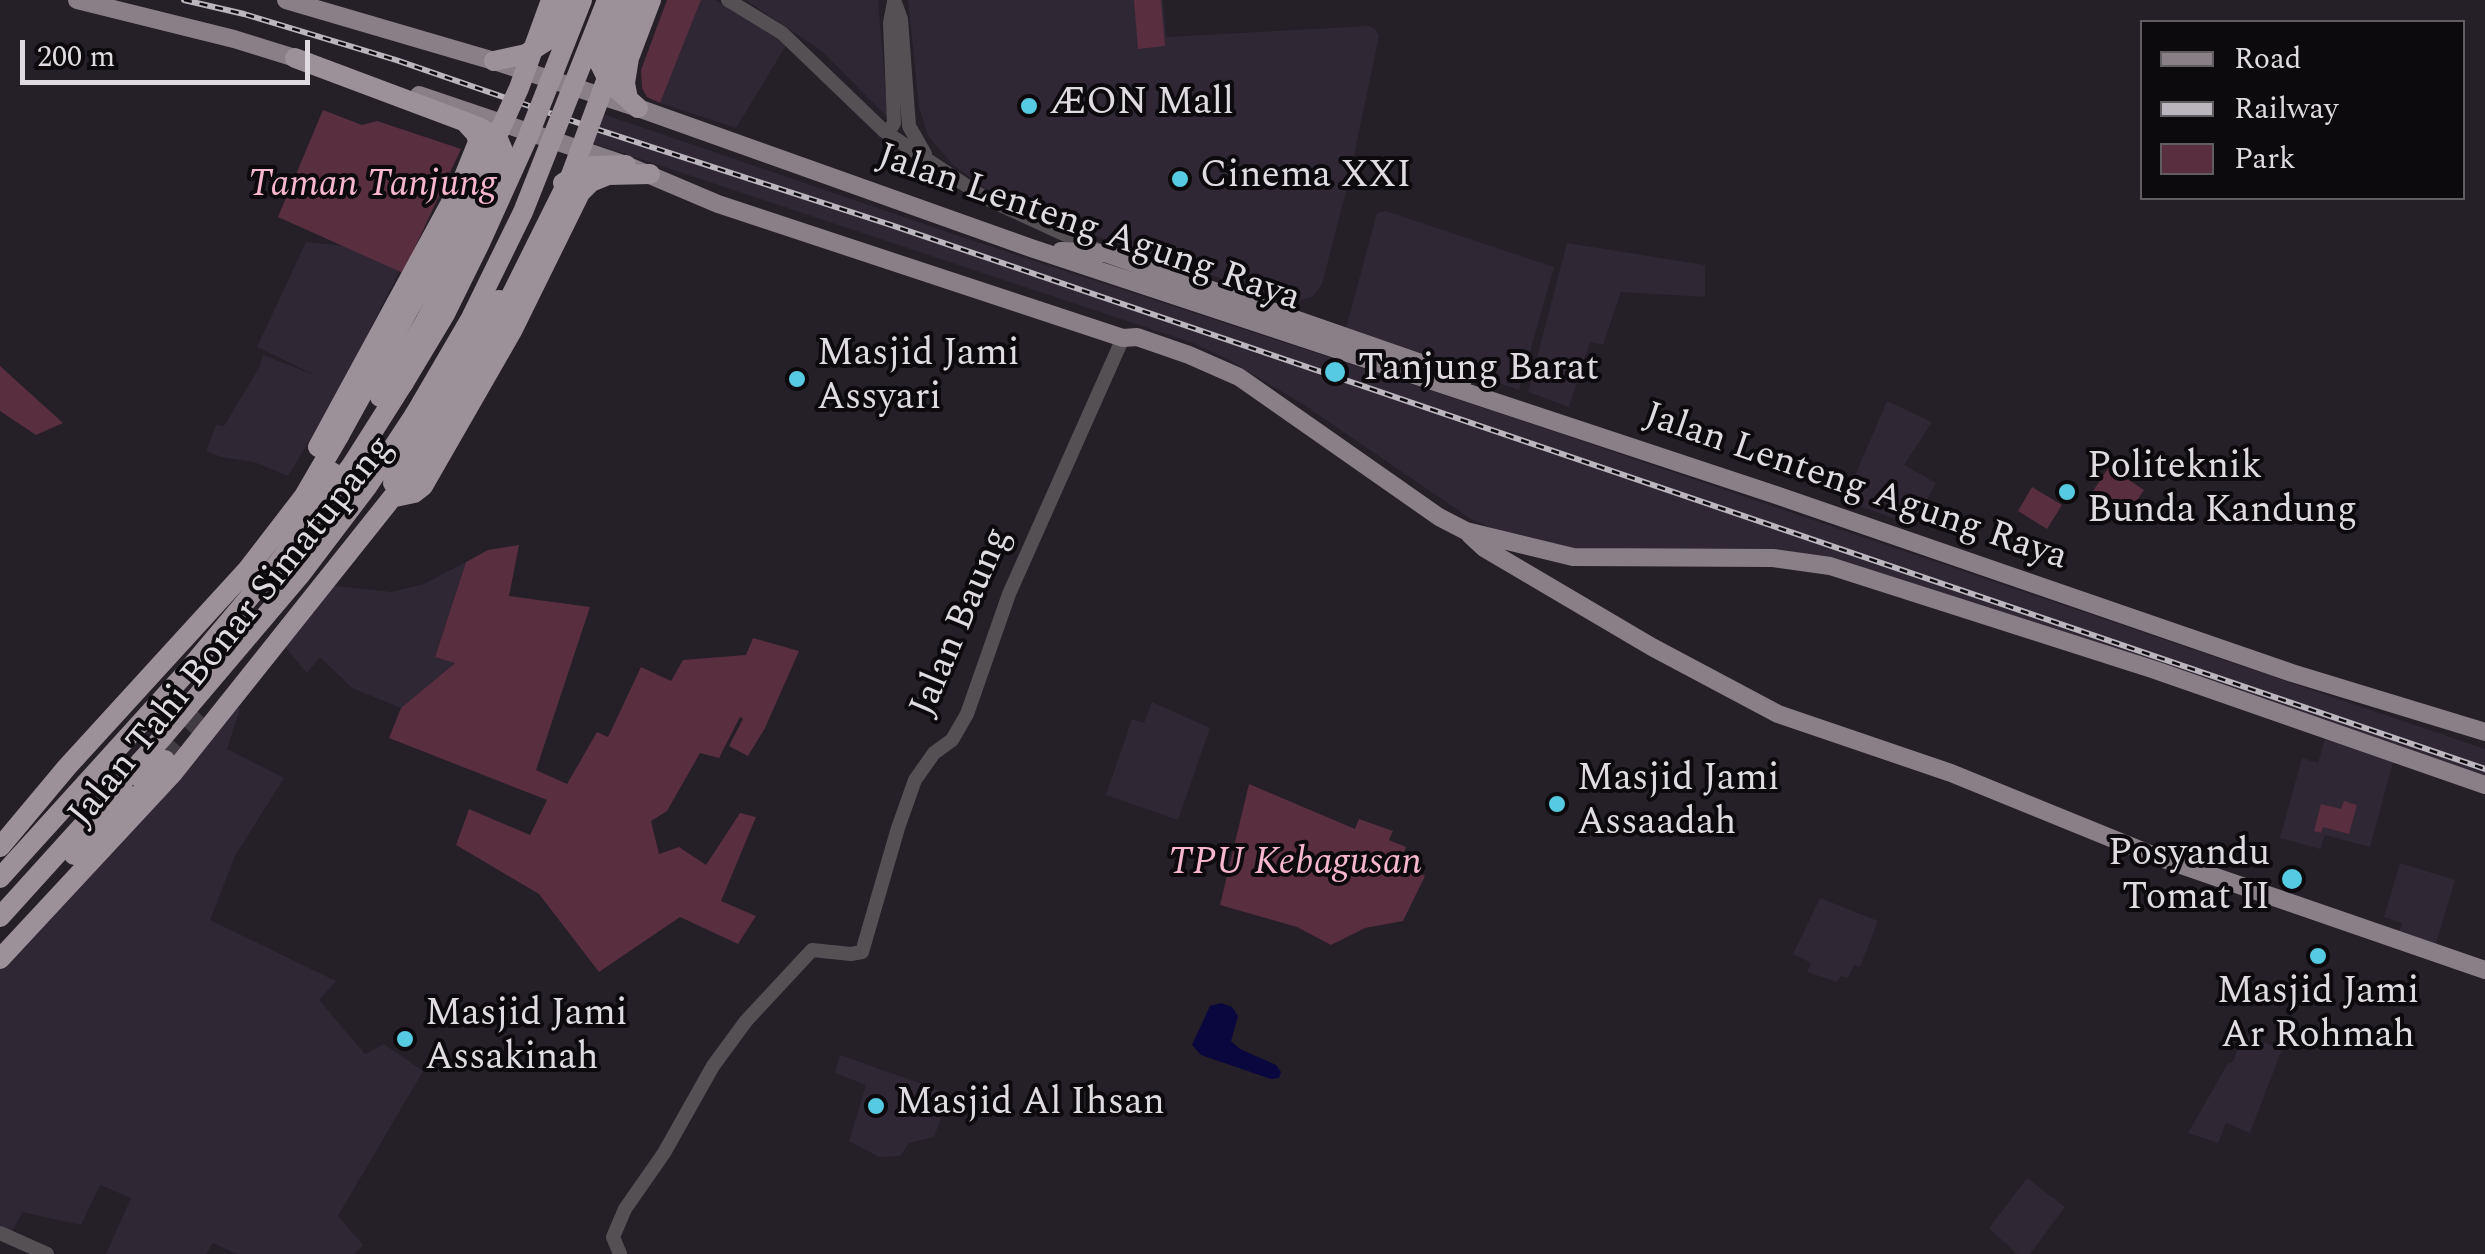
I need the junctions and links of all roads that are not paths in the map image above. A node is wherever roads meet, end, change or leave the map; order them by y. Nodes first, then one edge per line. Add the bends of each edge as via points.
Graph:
1 (77, 0) edge
2 (96, 0) edge
3 (286, 0) edge
4 (582, 0) edge
5 (607, 0) edge
6 (623, 0) edge
7 (636, 0) edge
8 (651, 0) edge
9 (728, 0) edge
10 (894, 0) edge
11 (561, 3) edge
12 (554, 36) junction
13 (233, 38) junction
14 (295, 58) junction
15 (598, 60) junction
16 (494, 61) junction
17 (633, 104) junction
18 (465, 122) junction
19 (884, 131) junction
20 (504, 153) junction
21 (927, 158) junction
22 (626, 165) junction
23 (650, 174) junction
24 (494, 179) junction
25 (558, 188) junction
26 (446, 216) junction
27 (558, 237) junction
28 (1031, 248) junction
29 (1105, 253) junction
30 (1307, 331) junction
31 (1130, 338) junction
32 (304, 496) junction
33 (388, 505) junction
34 (1466, 531) junction
35 (248, 570) junction
36 (300, 616) junction
37 (206, 715) tunnel mouth
38 (2485, 732) edge
39 (164, 760) tunnel mouth
40 (2485, 784) edge
41 (0, 847) edge
42 (0, 865) edge
43 (0, 878) edge
44 (0, 917) edge
45 (0, 930) edge
46 (0, 959) edge
47 (2485, 970) edge
48 (0, 1234) edge
49 (48, 1254) edge
50 (620, 1254) edge

1 - 13 main road
2 - 13 main road
3 - 16 main road, Jalan Lenteng Agung Raya
4 - 43 highway, bridge via 444,314 350,466 184,675
5 - 44 highway, bridge via 558,131 471,318 367,487 162,738
6 - 15 highway
7 - 33 highway, Jalan Tahi Bonar Simatupang, bridge via 571,175 486,346
8 - 17 highway via 629,58 625,83
9 - 19 street via 782,33
10 - 19 street via 894,123
10 - 21 street via 909,126
11 - 12 highway
11 - 32 highway, Jalan Tahi Bonar Simatupang, bridge via 462,213
12 - 15 highway via 567,58
12 - 16 highway via 526,54
13 - 14 main road, Jalan Lenteng Agung Raya
14 - 18 highway
14 - 22 main road, Jalan Lenteng Agung Raya
15 - 17 highway
16 - 17 main road, Jalan Lenteng Agung Raya
17 - 28 main road, Jalan Lenteng Agung Raya
18 - 20 highway via 495,136
18 - 26 highway via 477,147
19 - 21 street
20 - 24 highway
20 - 25 highway via 538,157
21 - 29 street via 986,198
22 - 23 main road, Jalan Lenteng Agung Raya
22 - 25 highway via 592,166
23 - 27 highway via 591,182
23 - 31 main road, Jalan Lenteng Agung Raya via 718,204
24 - 26 highway
24 - 32 highway via 425,322 343,457
25 - 27 highway
25 - 33 highway via 379,504
26 - 32 highway via 317,449 304,476
27 - 33 highway via 423,486
28 - 29 main road
28 - 30 main road, Jalan Lenteng Agung Raya
29 - 30 main road
30 - 38 main road via 2177,621 2360,693
31 - 34 main road, Jalan Lenteng Agung Raya via 1238,377
31 - 50 street, Jalan Baung via 1006,601 967,714 916,780 862,952 812,950 746,1021 625,1209 614,1233
32 - 35 highway, Jalan Tahi Bonar Simatupang
33 - 36 highway, Jalan Tahi Bonar Simatupang
34 - 40 main road, Jalan Lenteng Agung Raya via 1573,557 1773,558 1830,566
34 - 47 main road via 1652,648 1778,714 2155,856
35 - 41 highway, Jalan Tahi Bonar Simatupang
35 - 42 highway via 232,600
36 - 37 highway via 274,632
36 - 46 highway, Jalan Tahi Bonar Simatupang via 172,774
39 - 45 highway
48 - 49 street

